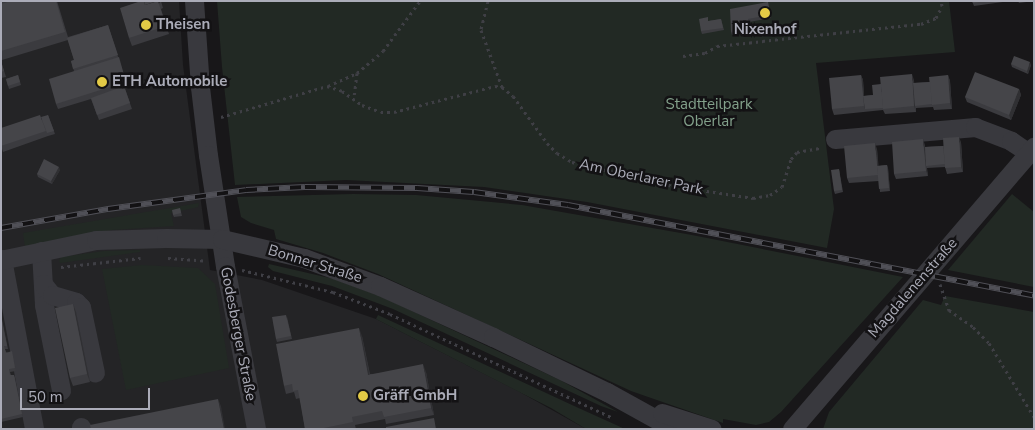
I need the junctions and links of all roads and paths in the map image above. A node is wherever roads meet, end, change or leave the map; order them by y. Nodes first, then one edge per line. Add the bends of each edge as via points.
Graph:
1 (194, 1) edge
2 (420, 1) edge
3 (488, 1) edge
4 (941, 1) edge
5 (683, 56) dead end
6 (357, 73) junction
7 (327, 86) junction
8 (502, 87) junction
9 (354, 99) junction
10 (204, 120) junction
11 (835, 139) joint
12 (1031, 150) edge
13 (222, 240) junction
14 (160, 257) dead end
15 (141, 258) dead end
16 (2, 260) edge
17 (225, 266) junction
18 (42, 268) junction
19 (922, 278) junction
20 (95, 373) dead end
21 (61, 390) dead end
22 (607, 392) junction
23 (1034, 417) edge
24 (619, 421) dead end
25 (34, 429) edge
26 (256, 429) edge
27 (674, 429) edge
28 (712, 429) edge
29 (792, 429) edge

1 - 10 street, Godesberger Straße
2 - 6 path via 383,50
3 - 8 path via 481,30
4 - 5 path via 936,18 921,24 717,46 705,53
6 - 7 path
6 - 9 path
7 - 9 path
7 - 10 path
8 - 9 path via 473,90 394,112 371,108
8 - 11 path, Am Oberlarer Park via 522,107 546,143 572,162 712,193 753,198 770,195 782,187 791,158 797,152 826,147
10 - 13 street, Godesberger Straße
11 - 12 street via 975,127
12 - 19 street, Magdalenenstraße
13 - 17 street, Godesberger Straße
13 - 18 street, Bonner Straße via 96,240
13 - 22 street, Bonner Straße via 304,258 346,272
14 - 17 path via 198,259
15 - 18 path
16 - 18 street, Bonner Straße
16 - 25 street
17 - 24 path via 334,292 390,314
17 - 26 street, Godesberger Straße
18 - 20 street via 52,295 76,302 80,307
18 - 21 street via 44,305
19 - 23 path via 936,279 942,286 949,310 989,343
19 - 29 street, Magdalenenstraße
22 - 27 street, Bonner Straße
22 - 28 street, Bonner Straße

